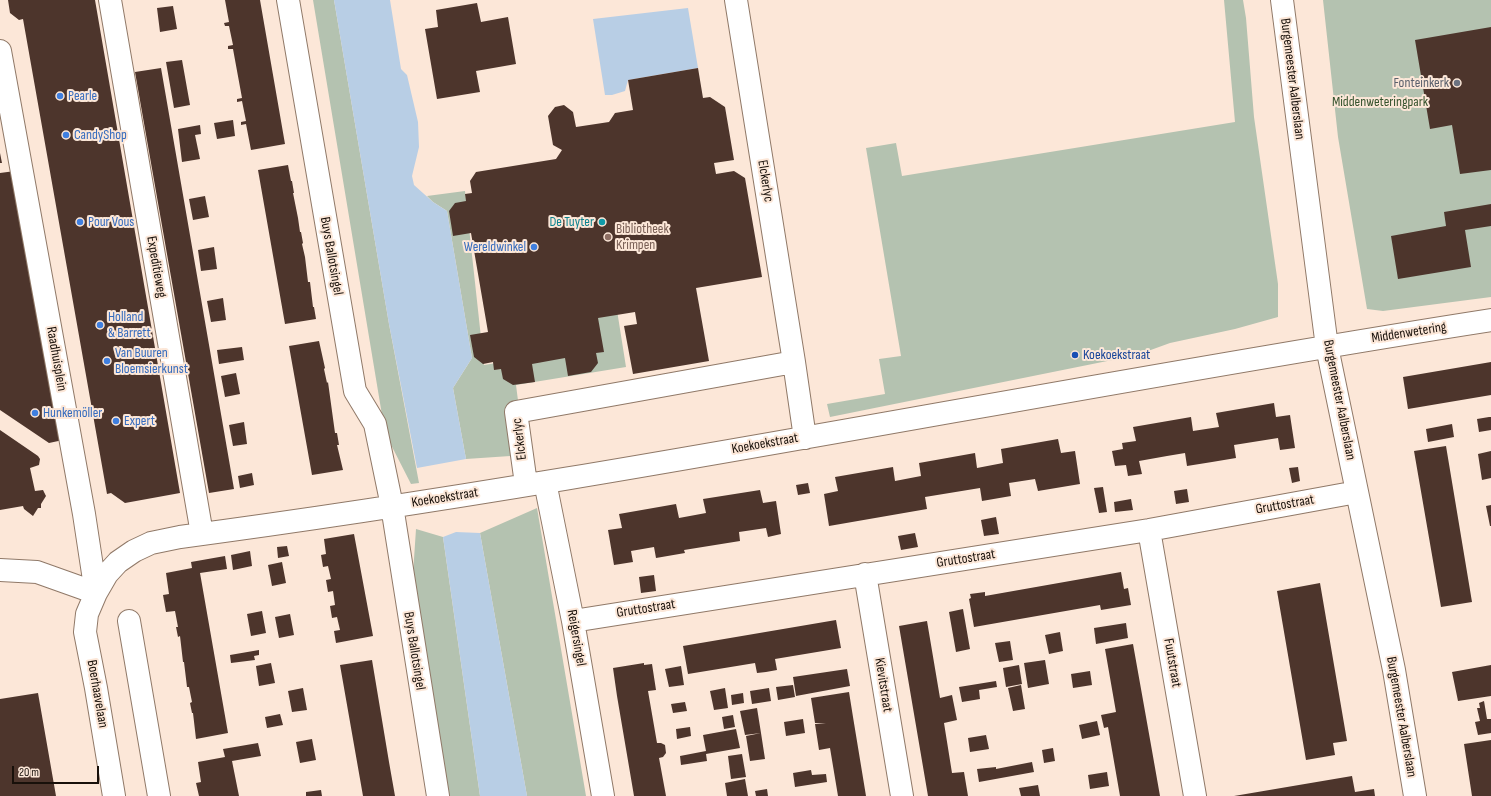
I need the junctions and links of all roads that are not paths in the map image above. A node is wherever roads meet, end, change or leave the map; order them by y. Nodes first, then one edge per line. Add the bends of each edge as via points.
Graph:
1 (110, 0) edge
2 (288, 0) edge
3 (736, 0) edge
4 (1282, 0) edge
5 (0, 51) edge
6 (1491, 320) edge
7 (1327, 347) junction
8 (794, 362) junction
9 (805, 438) junction
10 (536, 483) junction
11 (1357, 492) junction
12 (392, 506) junction
13 (1149, 530) junction
14 (202, 534) junction
15 (0, 570) edge
16 (865, 574) junction
17 (96, 593) junction
18 (129, 621) dead end
19 (574, 621) junction
20 (114, 796) edge
21 (159, 796) edge
22 (438, 796) edge
23 (603, 796) edge
24 (902, 796) edge
25 (1195, 796) edge
26 (1415, 796) edge

1 - 14 street, Expeditieweg
2 - 12 street, Buys Ballotsingel via 355,391 375,424
3 - 8 street, Elckerlyc
4 - 7 street, Burgemeester Aalberslaan
5 - 17 street, Raadhuisplein via 83,506
6 - 7 street, Middenwetering
7 - 9 street, Koekoekstraat
7 - 11 street, Burgemeester Aalberslaan
8 - 9 street, Elckerlyc
8 - 10 street, Elckerlyc via 516,412
9 - 10 street, Koekoekstraat
10 - 12 street, Koekoekstraat
10 - 19 street, Reigersingel
11 - 13 street, Gruttostraat
11 - 26 street, Burgemeester Aalberslaan via 1394,670
12 - 14 street
12 - 22 street, Buys Ballotsingel
13 - 16 street, Gruttostraat
13 - 25 street, Fuutstraat
14 - 17 street via 156,542 134,551 118,562 107,574
15 - 17 street via 37,572
16 - 19 street, Gruttostraat
16 - 24 street, Kievitstraat
17 - 20 street, Boerhaavelaan via 87,614 85,632
18 - 21 street
19 - 23 street, Reigersingel

